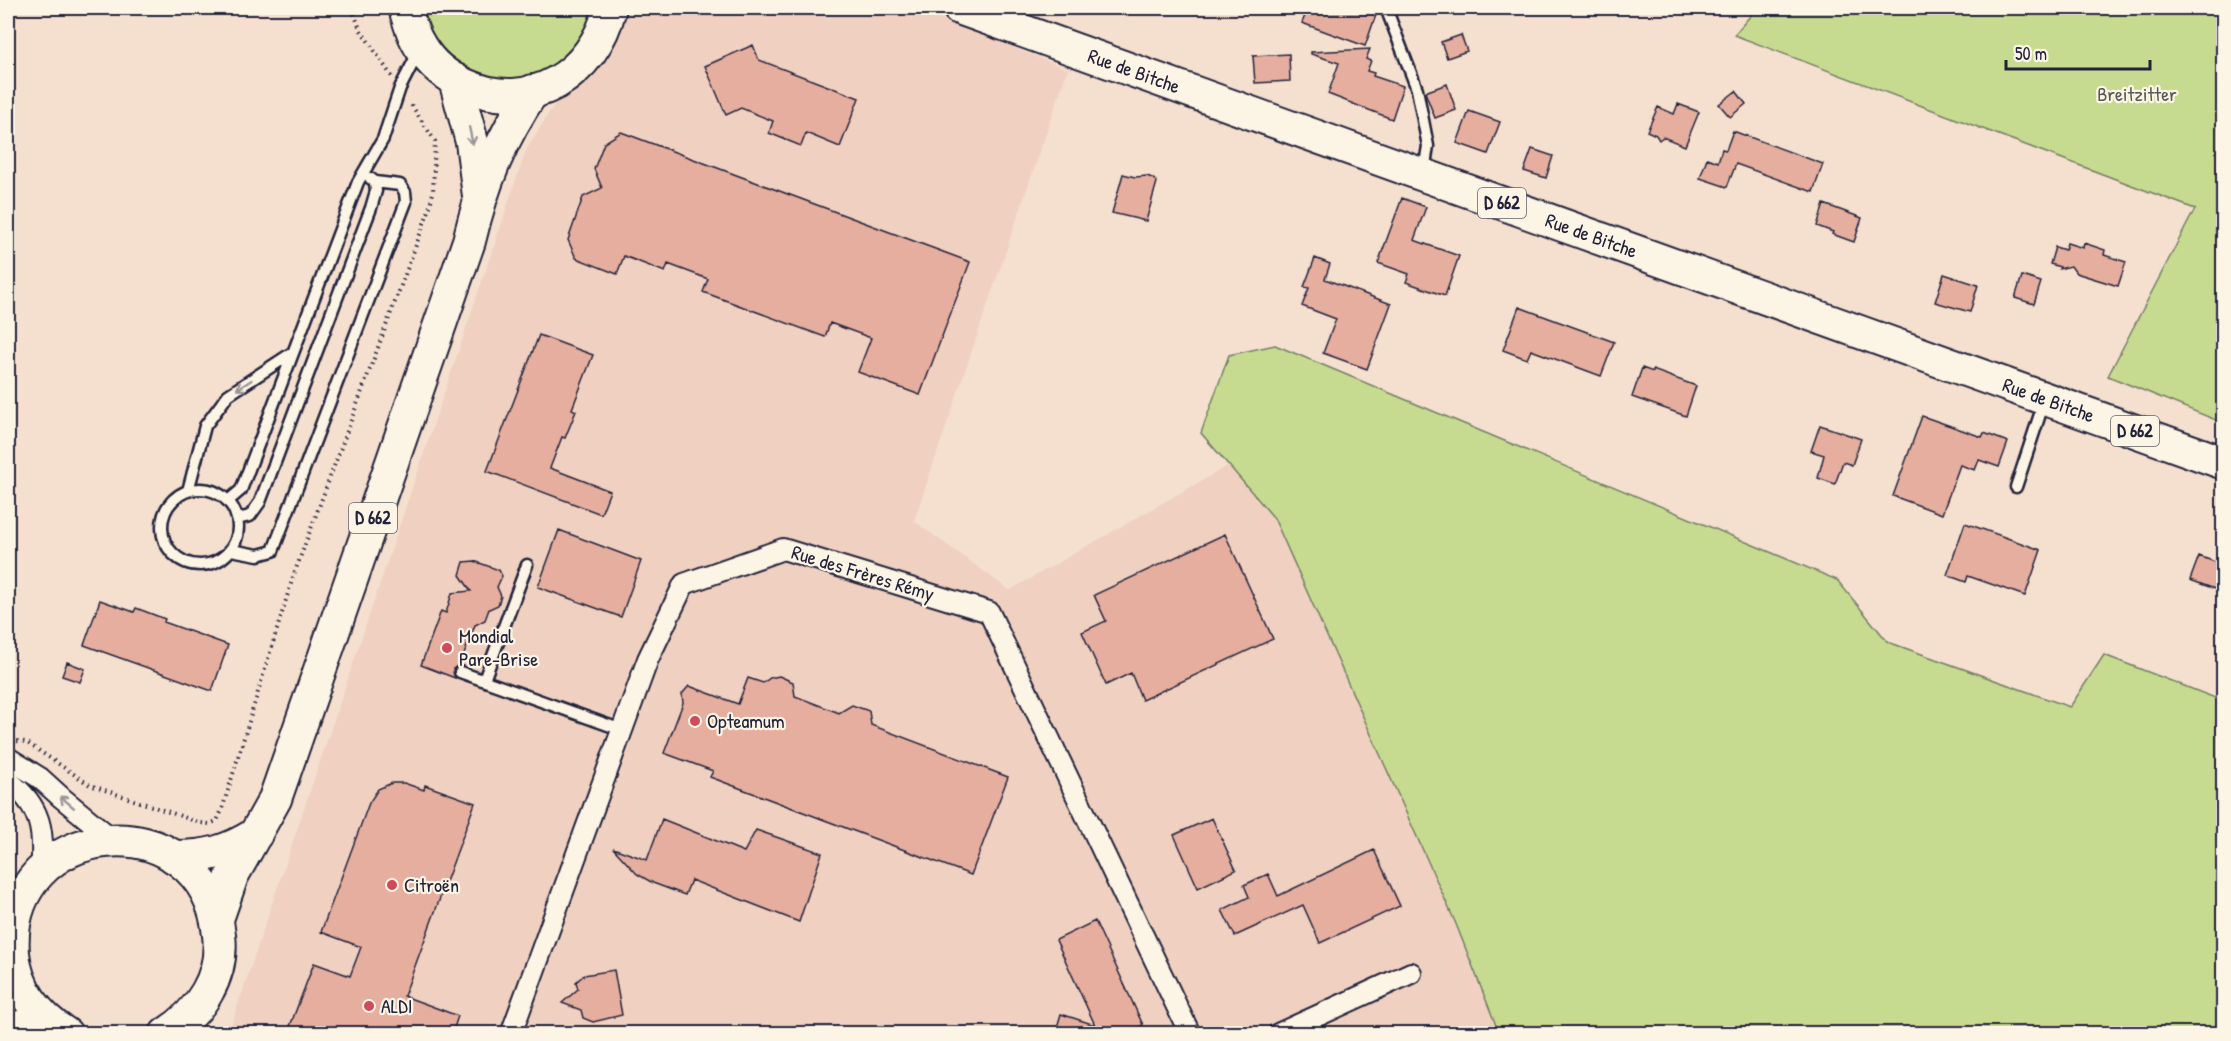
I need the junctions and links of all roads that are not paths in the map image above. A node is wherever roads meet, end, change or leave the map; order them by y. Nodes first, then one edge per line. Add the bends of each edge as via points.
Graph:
1 (405, 8) edge
2 (611, 8) edge
3 (959, 8) edge
4 (1386, 8) edge
5 (421, 48) junction
6 (455, 80) junction
7 (533, 91) junction
8 (364, 172) junction
9 (1423, 174) junction
10 (375, 182) junction
11 (480, 197) junction
12 (293, 353) junction
13 (2046, 398) junction
14 (2223, 463) edge
15 (2016, 487) dead end
16 (188, 490) junction
17 (228, 501) junction
18 (237, 519) junction
19 (231, 550) junction
20 (526, 565) dead end
21 (460, 672) dead end
22 (484, 680) junction
23 (622, 730) junction
24 (8, 758) edge
25 (8, 781) edge
26 (256, 834) junction
27 (112, 839) junction
28 (174, 857) junction
29 (41, 871) junction
30 (217, 919) junction
31 (11, 971) edge
32 (1411, 973) dead end
33 (8, 1029) edge
34 (60, 1030) edge
35 (166, 1034) edge
36 (510, 1034) edge
37 (1190, 1034) edge
38 (1278, 1034) edge

1 - 5 main road
2 - 7 main road via 596,45 584,61 552,84
3 - 9 main road, Rue de Bitche / D 662
4 - 9 lane via 1417,89 1428,146
5 - 6 main road
5 - 8 lane via 400,88 383,139
6 - 7 main road via 493,93
6 -> 11 main road, D 662 via 472,142
7 - 11 main road, D 662 via 510,126
8 - 10 lane
8 - 12 lane
9 - 13 main road, Rue de Bitche / D 662
10 - 18 lane via 371,208 260,502 250,516
10 - 19 lane via 400,185 406,202 273,551 258,555
11 - 26 main road, D 662 via 470,241 275,799
12 -> 16 lane via 228,395 206,426
12 - 17 lane via 241,490
13 - 14 main road, Rue de Bitche / D 662
13 - 15 lane
16 - 17 lane via 209,490
16 - 19 lane via 170,502 161,521 170,552 190,565 202,566 214,563
17 - 18 lane
18 - 19 lane via 238,530
20 - 22 lane
21 - 22 lane
22 - 23 lane
23 - 36 street, Rue des Frères Rémy
23 - 37 street, Rue des Frères Rémy via 648,659 684,584 783,549 989,612
27 -> 24 street via 40,778
25 - 29 street via 21,790 38,818 42,832
26 - 28 main road via 216,854
26 - 30 main road, D 662 via 232,876
27 - 28 main road via 155,847
27 - 29 main road via 86,843 62,854
28 - 30 main road via 201,884
29 - 31 main road via 26,890 16,914
30 - 35 main road via 219,958 214,977 195,1011
31 - 34 main road via 39,1014
32 - 38 street
33 - 34 main road via 32,1025

